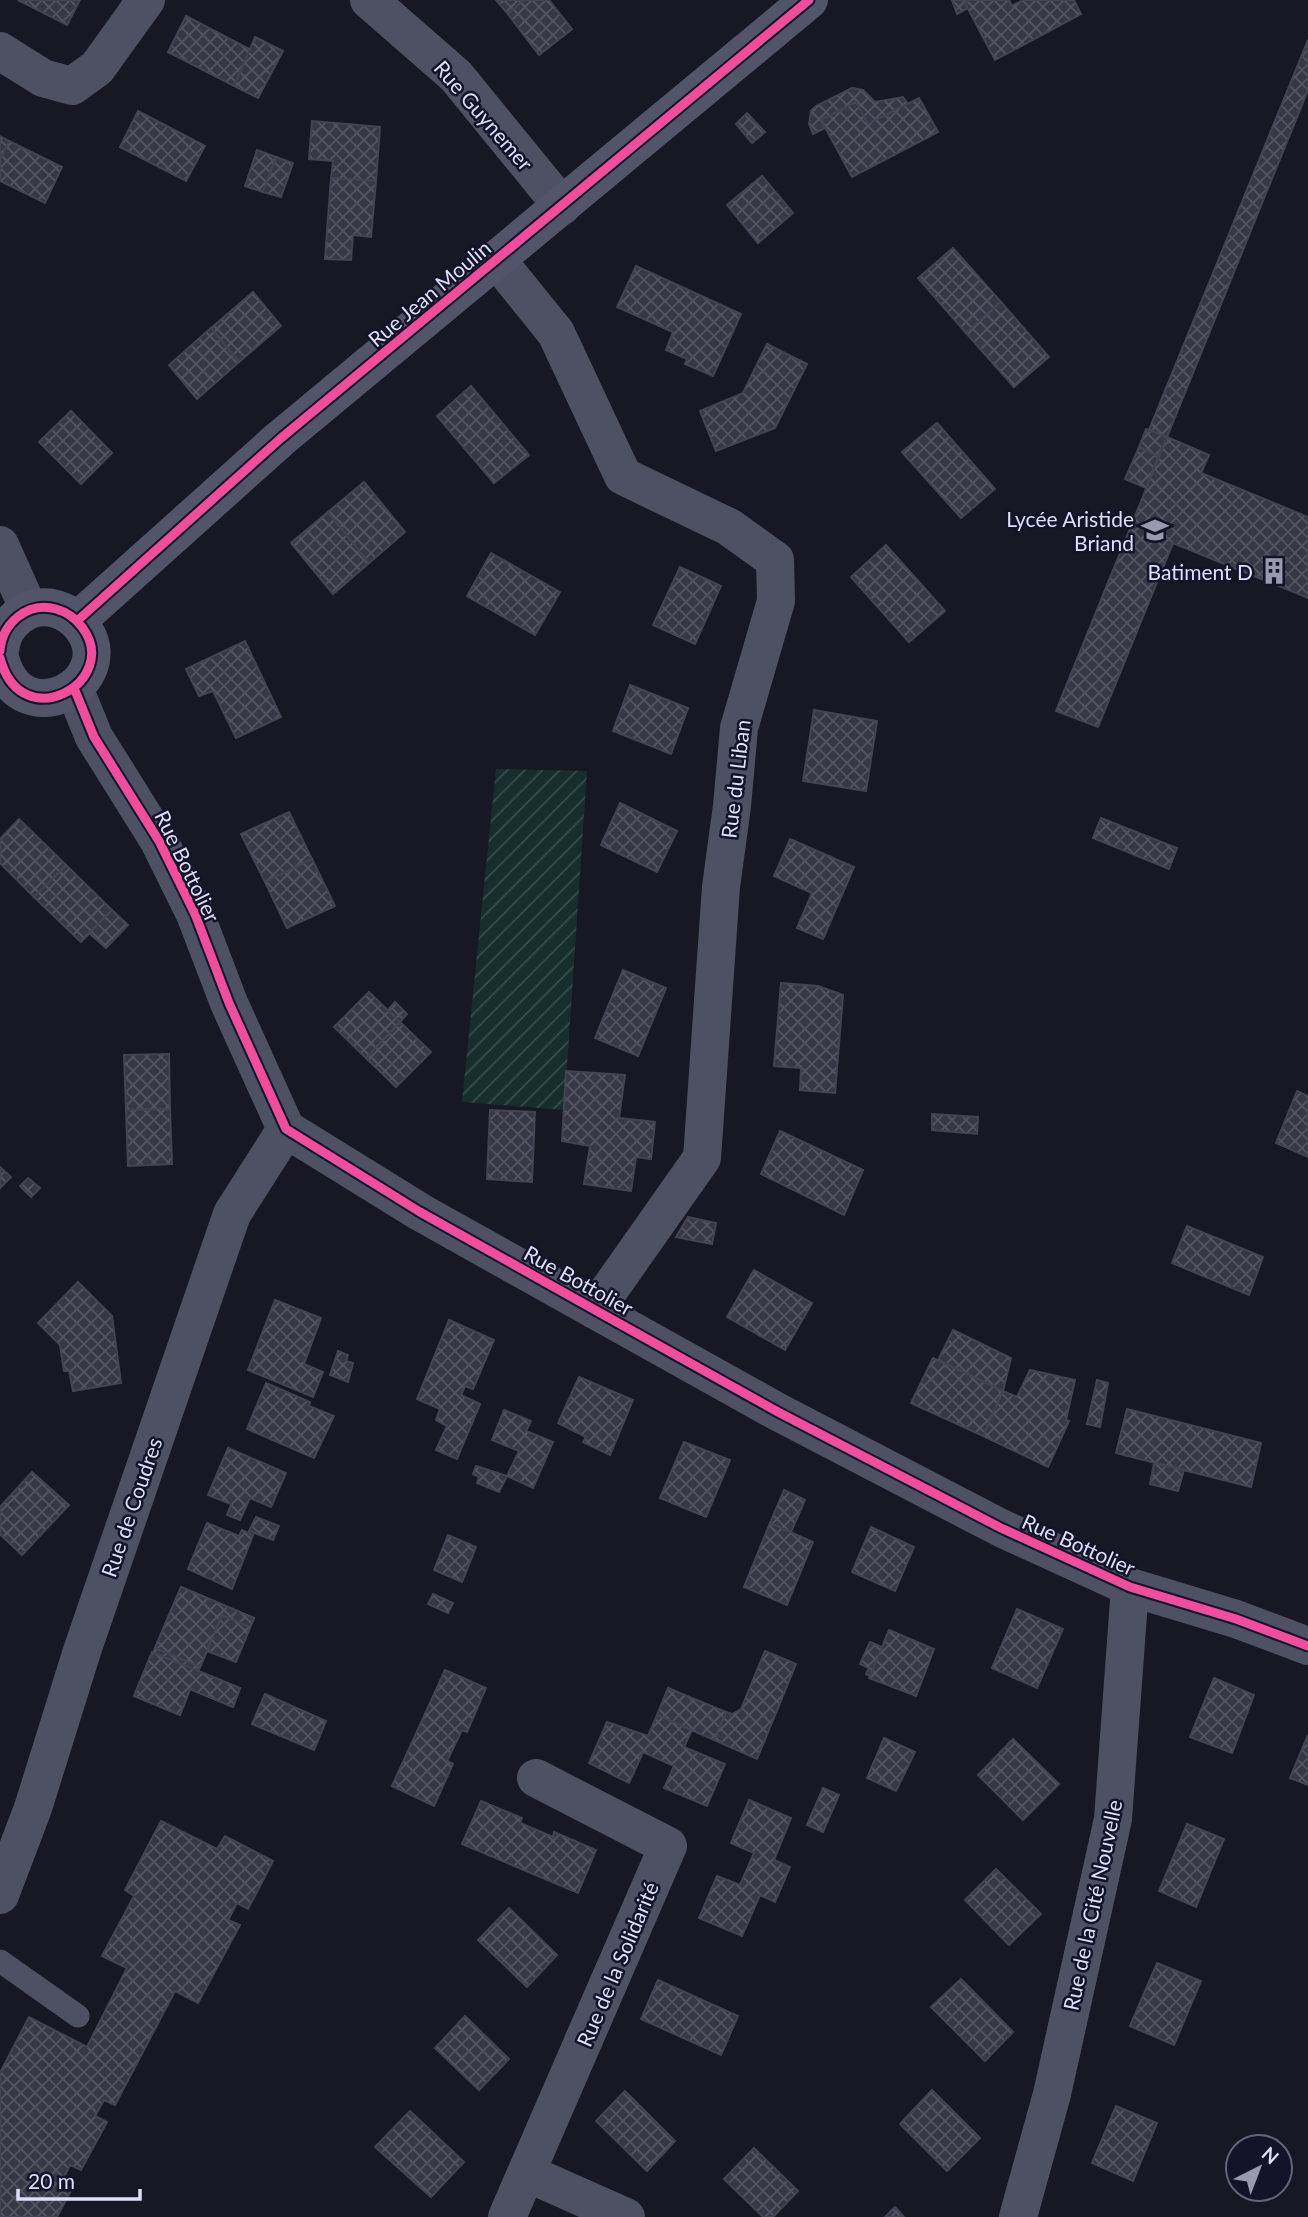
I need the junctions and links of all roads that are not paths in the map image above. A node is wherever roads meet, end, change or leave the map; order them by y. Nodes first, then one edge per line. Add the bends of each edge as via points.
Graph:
1 (146, 0) edge
2 (369, 0) edge
3 (809, 0) edge
4 (0, 51) edge
5 (562, 206) junction
6 (497, 260) junction
7 (0, 545) edge
8 (29, 610) junction
9 (77, 621) junction
10 (3, 672) edge
11 (74, 688) junction
12 (286, 1129) junction
13 (595, 1310) junction
14 (1130, 1587) junction
15 (1308, 1646) edge
16 (536, 1777) dead end
17 (0, 1895) edge
18 (0, 1961) edge
19 (78, 2016) dead end
20 (527, 2173) junction
21 (506, 2217) edge
22 (626, 2217) edge
23 (1018, 2217) edge

1 - 4 street via 97,68 72,86 43,78
2 - 5 street, Rue Guynemer via 456,76
3 - 5 main road, Rue Jean Moulin
5 - 6 main road, Rue Jean Moulin
6 - 9 main road, Rue Jean Moulin via 280,439
6 - 13 street, Rue du Liban via 556,333 623,476 729,527 775,560 776,601 739,728 721,887 702,1158
7 - 8 street
8 - 9 main road via 55,608
8 - 10 main road via 6,628
9 - 11 main road via 87,633 90,663
10 - 11 main road via 22,693 35,698 62,696
11 - 12 street, Rue Bottolier via 94,737 159,841 195,914
12 - 13 street, Rue Bottolier via 420,1212
12 - 17 street, Rue de Coudres via 232,1214
13 - 14 street, Rue Bottolier via 1001,1528
14 - 15 street, Rue Bottolier
14 - 23 street, Rue de la Cité Nouvelle via 1114,1819 1052,2094
16 - 20 street, Rue de la Solidarité via 668,1846
18 - 19 lane
20 - 21 street, Rue de la Solidarité
20 - 22 street

